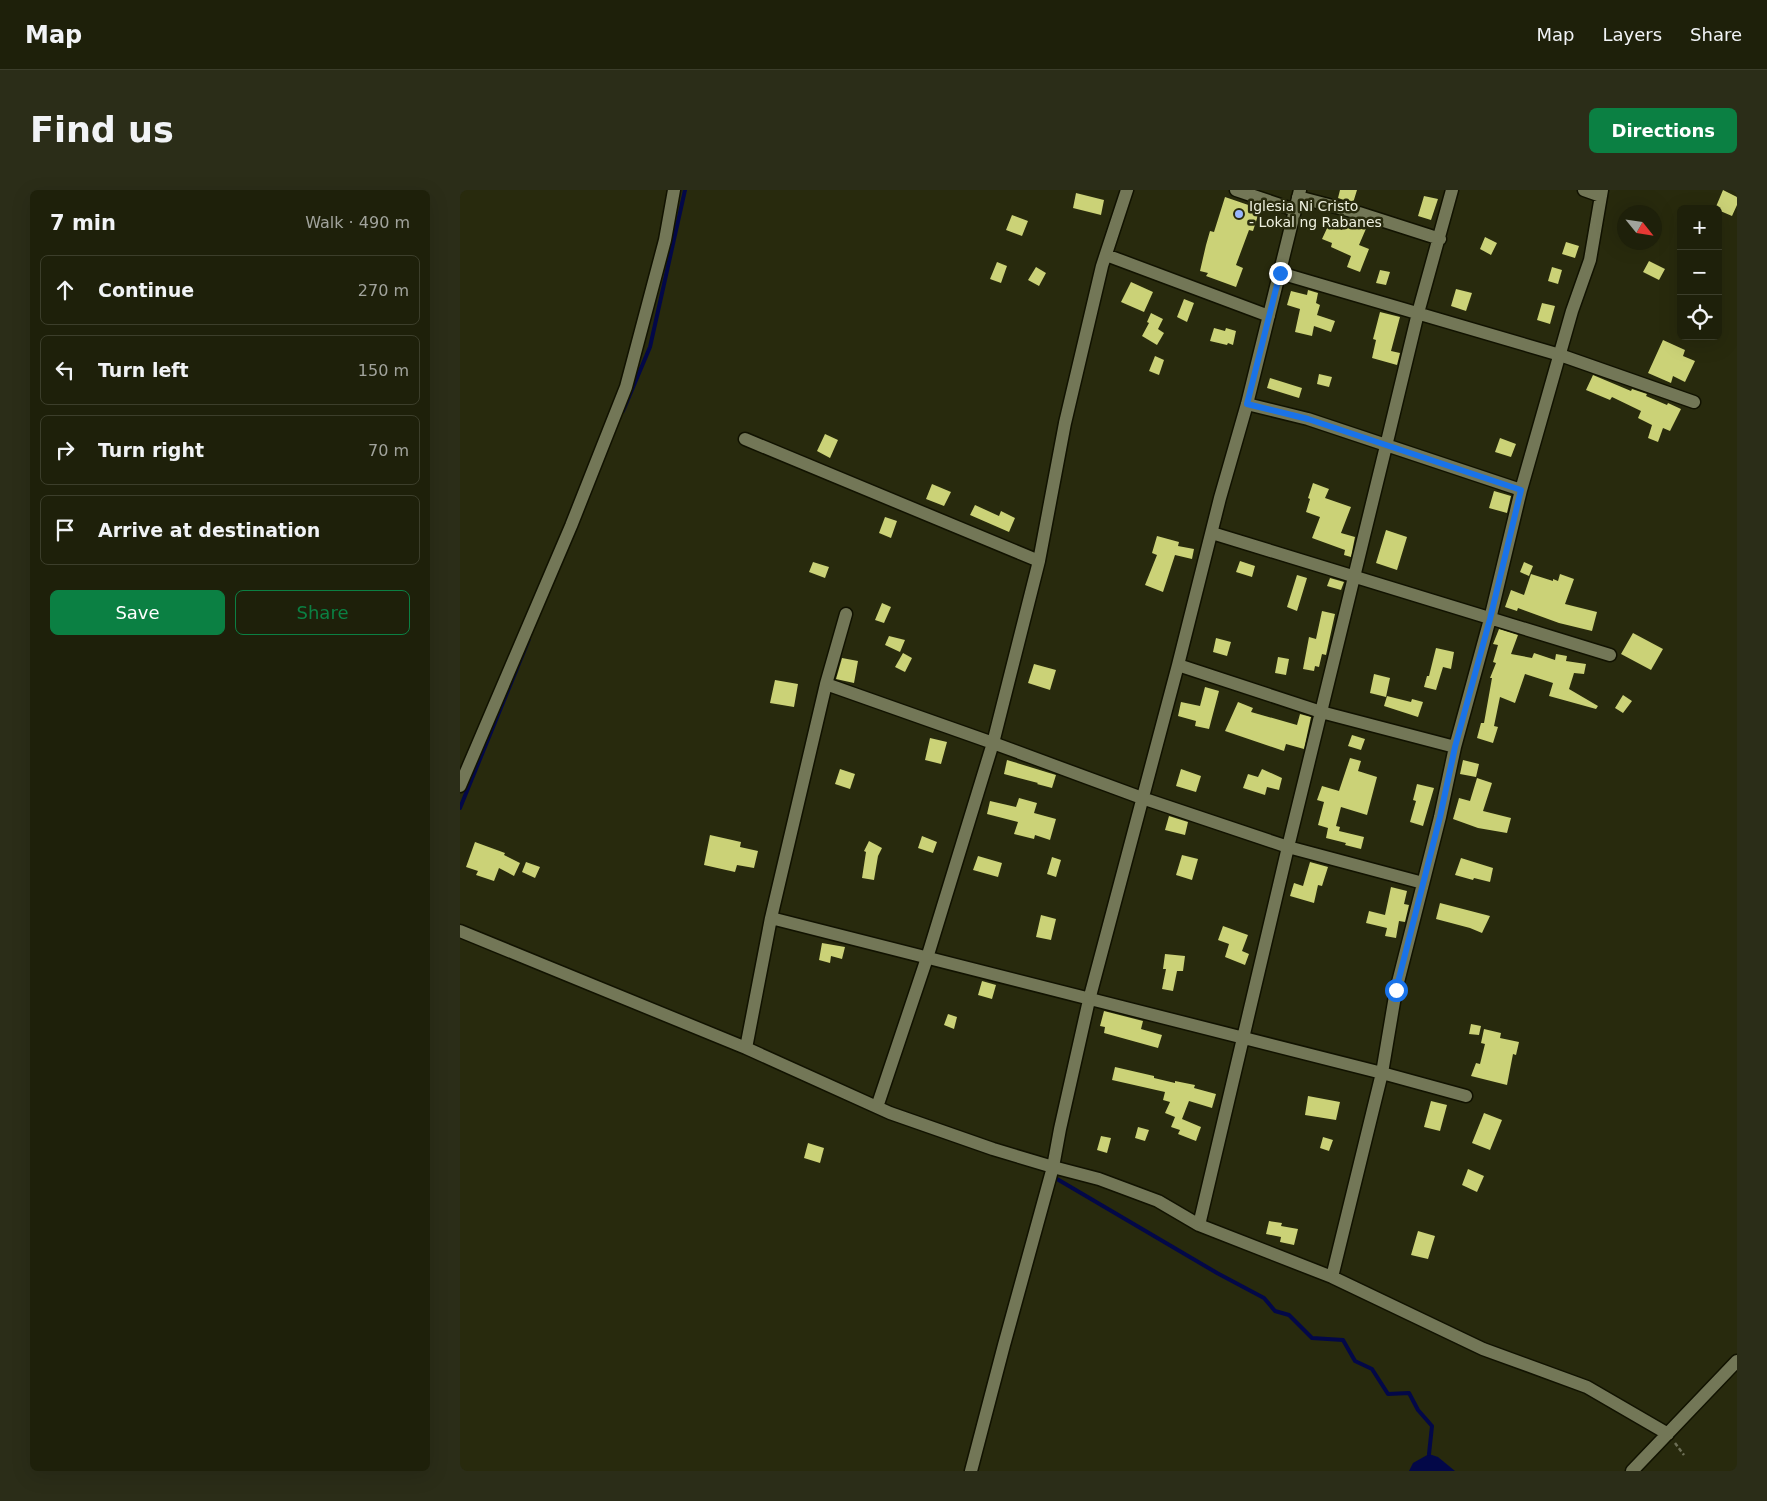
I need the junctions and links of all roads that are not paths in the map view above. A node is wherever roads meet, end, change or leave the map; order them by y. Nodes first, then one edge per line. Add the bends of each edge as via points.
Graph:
1 (674, 190) edge
2 (1128, 190) edge
3 (1236, 190) edge
4 (1452, 190) edge
5 (1584, 190) edge
6 (1602, 193) edge
7 (1299, 194) edge
8 (1295, 210) junction
9 (1440, 239) junction
10 (1106, 256) junction
11 (1280, 273) junction
12 (1418, 313) junction
13 (1269, 316) junction
14 (1560, 355) junction
15 (1694, 402) dead end
16 (1247, 404) junction
17 (745, 438) dead end
18 (1386, 446) junction
19 (1521, 490) junction
20 (1212, 533) junction
21 (1039, 561) junction
22 (1354, 577) junction
23 (846, 614) dead end
24 (1490, 619) junction
25 (1610, 656) dead end
26 (1178, 665) junction
27 (826, 684) junction
28 (1321, 712) junction
29 (993, 743) junction
30 (1455, 747) junction
31 (460, 786) edge
32 (1142, 798) junction
33 (1288, 847) junction
34 (1423, 883) junction
35 (772, 918) junction
36 (460, 931) edge
37 (927, 958) junction
38 (1089, 1000) junction
39 (1244, 1039) junction
40 (746, 1048) junction
41 (1382, 1073) junction
42 (1466, 1096) dead end
43 (877, 1107) junction
44 (1053, 1167) junction
45 (1199, 1225) junction
46 (1332, 1277) junction
47 (1737, 1361) edge
48 (1668, 1434) junction
49 (971, 1471) edge
50 (1632, 1471) edge

1 - 31 street via 665,240 626,387 571,526
2 - 10 street
3 - 8 street
4 - 9 street
5 - 6 street
6 - 14 street via 1590,260
7 - 8 street
7 - 9 street
8 - 11 street
9 - 12 street
10 - 13 street
10 - 21 street via 1065,423
11 - 12 street
11 - 13 street
12 - 14 street
12 - 18 street
13 - 16 street
14 - 15 street
14 - 19 street
16 - 18 street via 1308,419
16 - 20 street
17 - 21 street
18 - 19 street
18 - 22 street
19 - 24 street
20 - 22 street
20 - 26 street
21 - 29 street
22 - 24 street
22 - 28 street
23 - 27 street
24 - 25 street
24 - 30 street
26 - 28 street
26 - 32 street
27 - 29 street
27 - 35 street
28 - 30 street
28 - 33 street
29 - 32 street
29 - 37 street
30 - 34 street
32 - 33 street
32 - 38 street
33 - 34 street
33 - 39 street
34 - 41 street via 1396,990
35 - 37 street
35 - 40 street
36 - 40 street
37 - 38 street
37 - 43 street
38 - 39 street
38 - 44 street
39 - 41 street
39 - 45 street
40 - 43 street
41 - 42 street
41 - 46 street
43 - 44 street
44 - 45 street via 1099,1178 1158,1201
44 - 49 street
45 - 46 street
46 - 48 street via 1483,1349 1587,1386
47 - 48 street
48 - 50 street

